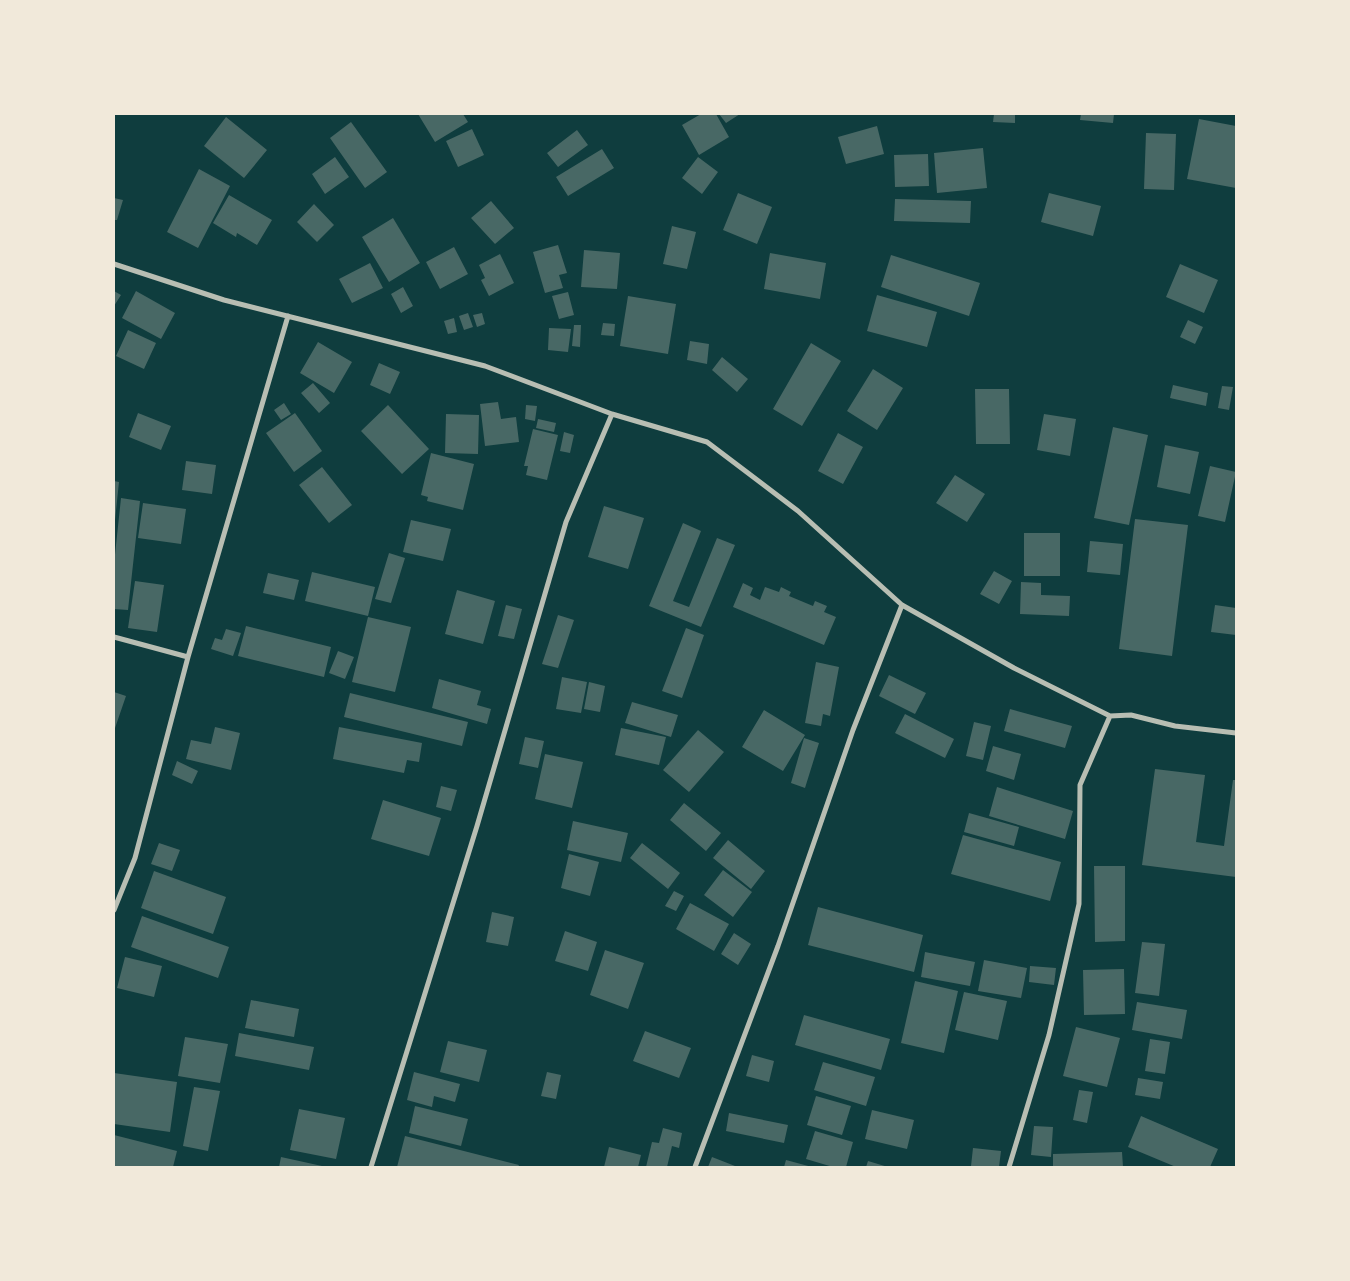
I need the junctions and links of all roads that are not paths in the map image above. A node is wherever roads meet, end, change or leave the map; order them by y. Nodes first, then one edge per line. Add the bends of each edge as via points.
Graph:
1 (114, 264) edge
2 (288, 316) junction
3 (612, 414) junction
4 (902, 605) junction
5 (114, 637) edge
6 (188, 657) junction
7 (1110, 716) junction
8 (1236, 733) edge
9 (114, 910) edge
10 (371, 1167) edge
11 (695, 1167) edge
12 (1009, 1167) edge

1 - 2 street via 224,300
2 - 3 street via 485,366
2 - 6 street
3 - 4 street via 707,442 798,511
3 - 10 street via 566,522 477,826
4 - 7 street via 1014,668
4 - 11 street via 853,730 778,946
5 - 6 street
6 - 9 street via 135,858
7 - 8 street via 1131,715 1175,726
7 - 12 street via 1080,785 1079,904 1049,1035

